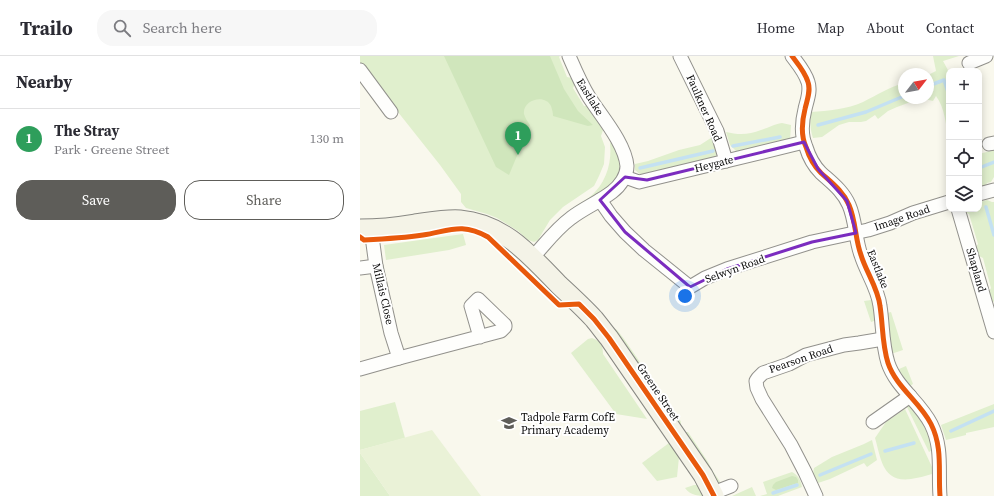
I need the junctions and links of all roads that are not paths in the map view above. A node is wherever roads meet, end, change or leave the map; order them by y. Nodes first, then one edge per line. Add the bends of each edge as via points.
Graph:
1 (569, 56) edge
2 (680, 56) edge
3 (792, 56) edge
4 (986, 56) edge
5 (969, 63) dead end
6 (360, 70) edge
7 (391, 112) dead end
8 (804, 142) junction
9 (726, 161) junction
10 (625, 177) junction
11 (994, 190) edge
12 (982, 193) edge
13 (600, 200) junction
14 (946, 203) edge
15 (959, 212) edge
16 (366, 229) edge
17 (856, 233) junction
18 (533, 257) junction
19 (376, 266) junction
20 (360, 268) edge
21 (994, 332) edge
22 (480, 337) dead end
23 (883, 339) junction
24 (399, 358) junction
25 (360, 369) edge
26 (910, 396) junction
27 (873, 422) dead end
28 (731, 486) dead end
29 (714, 494) edge
30 (816, 496) edge
31 (940, 496) edge

1 - 10 street, Eastlake via 581,84 622,149 627,168
2 - 9 street, Faulkner Road via 715,126
3 - 8 street, Eastlake via 805,74 808,83 809,95 803,124
4 - 5 street
6 - 7 street
8 - 9 street, Heygate
8 - 17 street, Eastlake via 818,170 840,190 847,201
9 - 10 street, Heygate via 639,182
10 - 13 street via 616,188
11 - 12 street
13 - 17 street, Selwyn Road via 625,232 690,287 727,269 812,242
13 - 18 street via 566,222
14 - 17 street, Image Road
15 - 21 street, Shapland
16 - 18 street, Greene Street via 450,220 468,221 499,231
16 - 19 street, Millais Close
17 - 23 street, Eastlake via 860,254 879,299
18 - 29 street, Greene Street via 594,319 609,338
19 - 20 street
19 - 24 street, Millais Close
22 - 24 street
23 - 26 street, Eastlake via 890,370
23 - 30 street, Pearson Road via 844,345 806,356 763,373 758,378 758,392 787,439 794,461 805,472
24 - 25 street
26 - 27 street
26 - 31 street, Eastlake via 931,423 937,438 940,454
28 - 29 street

